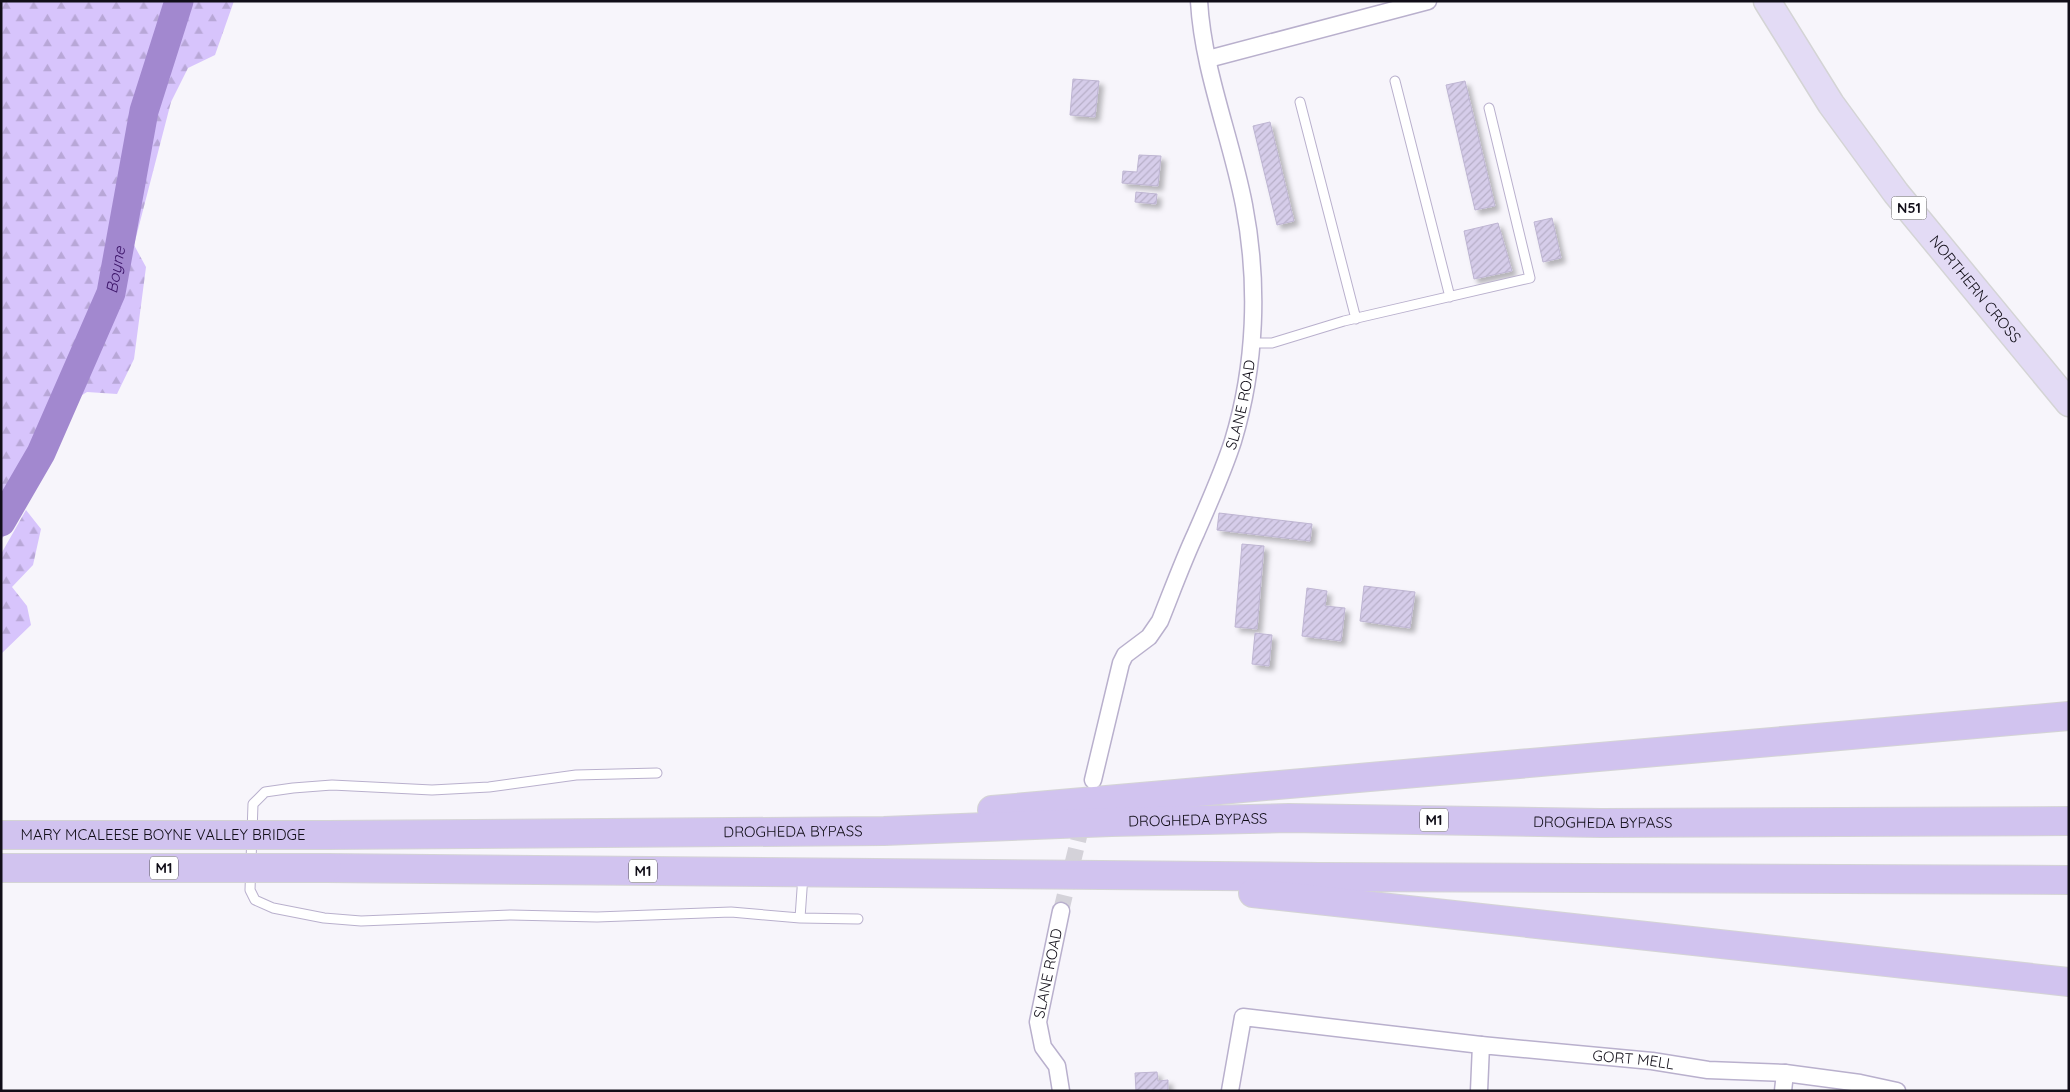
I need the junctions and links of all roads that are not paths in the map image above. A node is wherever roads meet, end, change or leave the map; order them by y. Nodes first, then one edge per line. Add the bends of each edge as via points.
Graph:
1 (1199, 1) edge
2 (1428, 1) edge
3 (1767, 1) edge
4 (1208, 59) junction
5 (1395, 81) dead end
6 (1300, 102) dead end
7 (1489, 108) dead end
8 (1450, 296) junction
9 (1356, 318) junction
10 (1252, 343) junction
11 (2069, 403) edge
12 (2069, 716) edge
13 (657, 773) dead end
14 (1092, 780) dead end
15 (2069, 821) edge
16 (799, 831) junction
17 (1, 835) edge
18 (327, 835) joint
19 (1, 868) edge
20 (803, 872) junction
21 (960, 874) junction
22 (2069, 880) edge
23 (1061, 911) tunnel mouth
24 (800, 918) junction
25 (858, 919) dead end
26 (2069, 982) edge
27 (1480, 1045) junction
28 (1785, 1073) junction
29 (1061, 1091) edge
30 (1230, 1091) edge
31 (1479, 1091) edge
32 (1783, 1091) edge
33 (1897, 1091) edge

1 - 4 street, SLANE ROAD
2 - 4 street
3 - 11 main road, NORTHERN CROSS / N51 via 1831,104 1896,193
4 - 10 street, SLANE ROAD via 1244,206 1253,300
5 - 8 lane
6 - 9 lane
7 - 8 lane via 1530,278
8 - 9 lane
9 - 10 lane via 1272,343
10 - 14 street, SLANE ROAD via 1245,395 1233,442 1160,620 1149,637 1130,650 1121,663
12 - 16 highway via 910,816
13 - 24 lane via 576,775 489,787 432,790 332,785 265,792 253,804 250,890 255,900 272,908 361,921 732,912
15 - 16 highway, DROGHEDA BYPASS / M1 via 1601,823 1289,818
16 - 18 highway, DROGHEDA BYPASS / M1
17 - 18 highway, MARY MCALEESE BOYNE VALLEY BRIDGE / M1, bridge
19 - 20 highway, M1, bridge
20 - 21 highway, M1
20 - 24 lane
21 - 22 highway, M1
21 - 26 highway via 1076,886 1274,895
23 - 29 street, SLANE ROAD via 1038,1022 1043,1047 1057,1066
24 - 25 lane
27 - 28 street, GORT MELL via 1708,1070
27 - 30 street, GORT MELL via 1243,1017
27 - 31 street
28 - 32 street
28 - 33 street, GORT MELL

